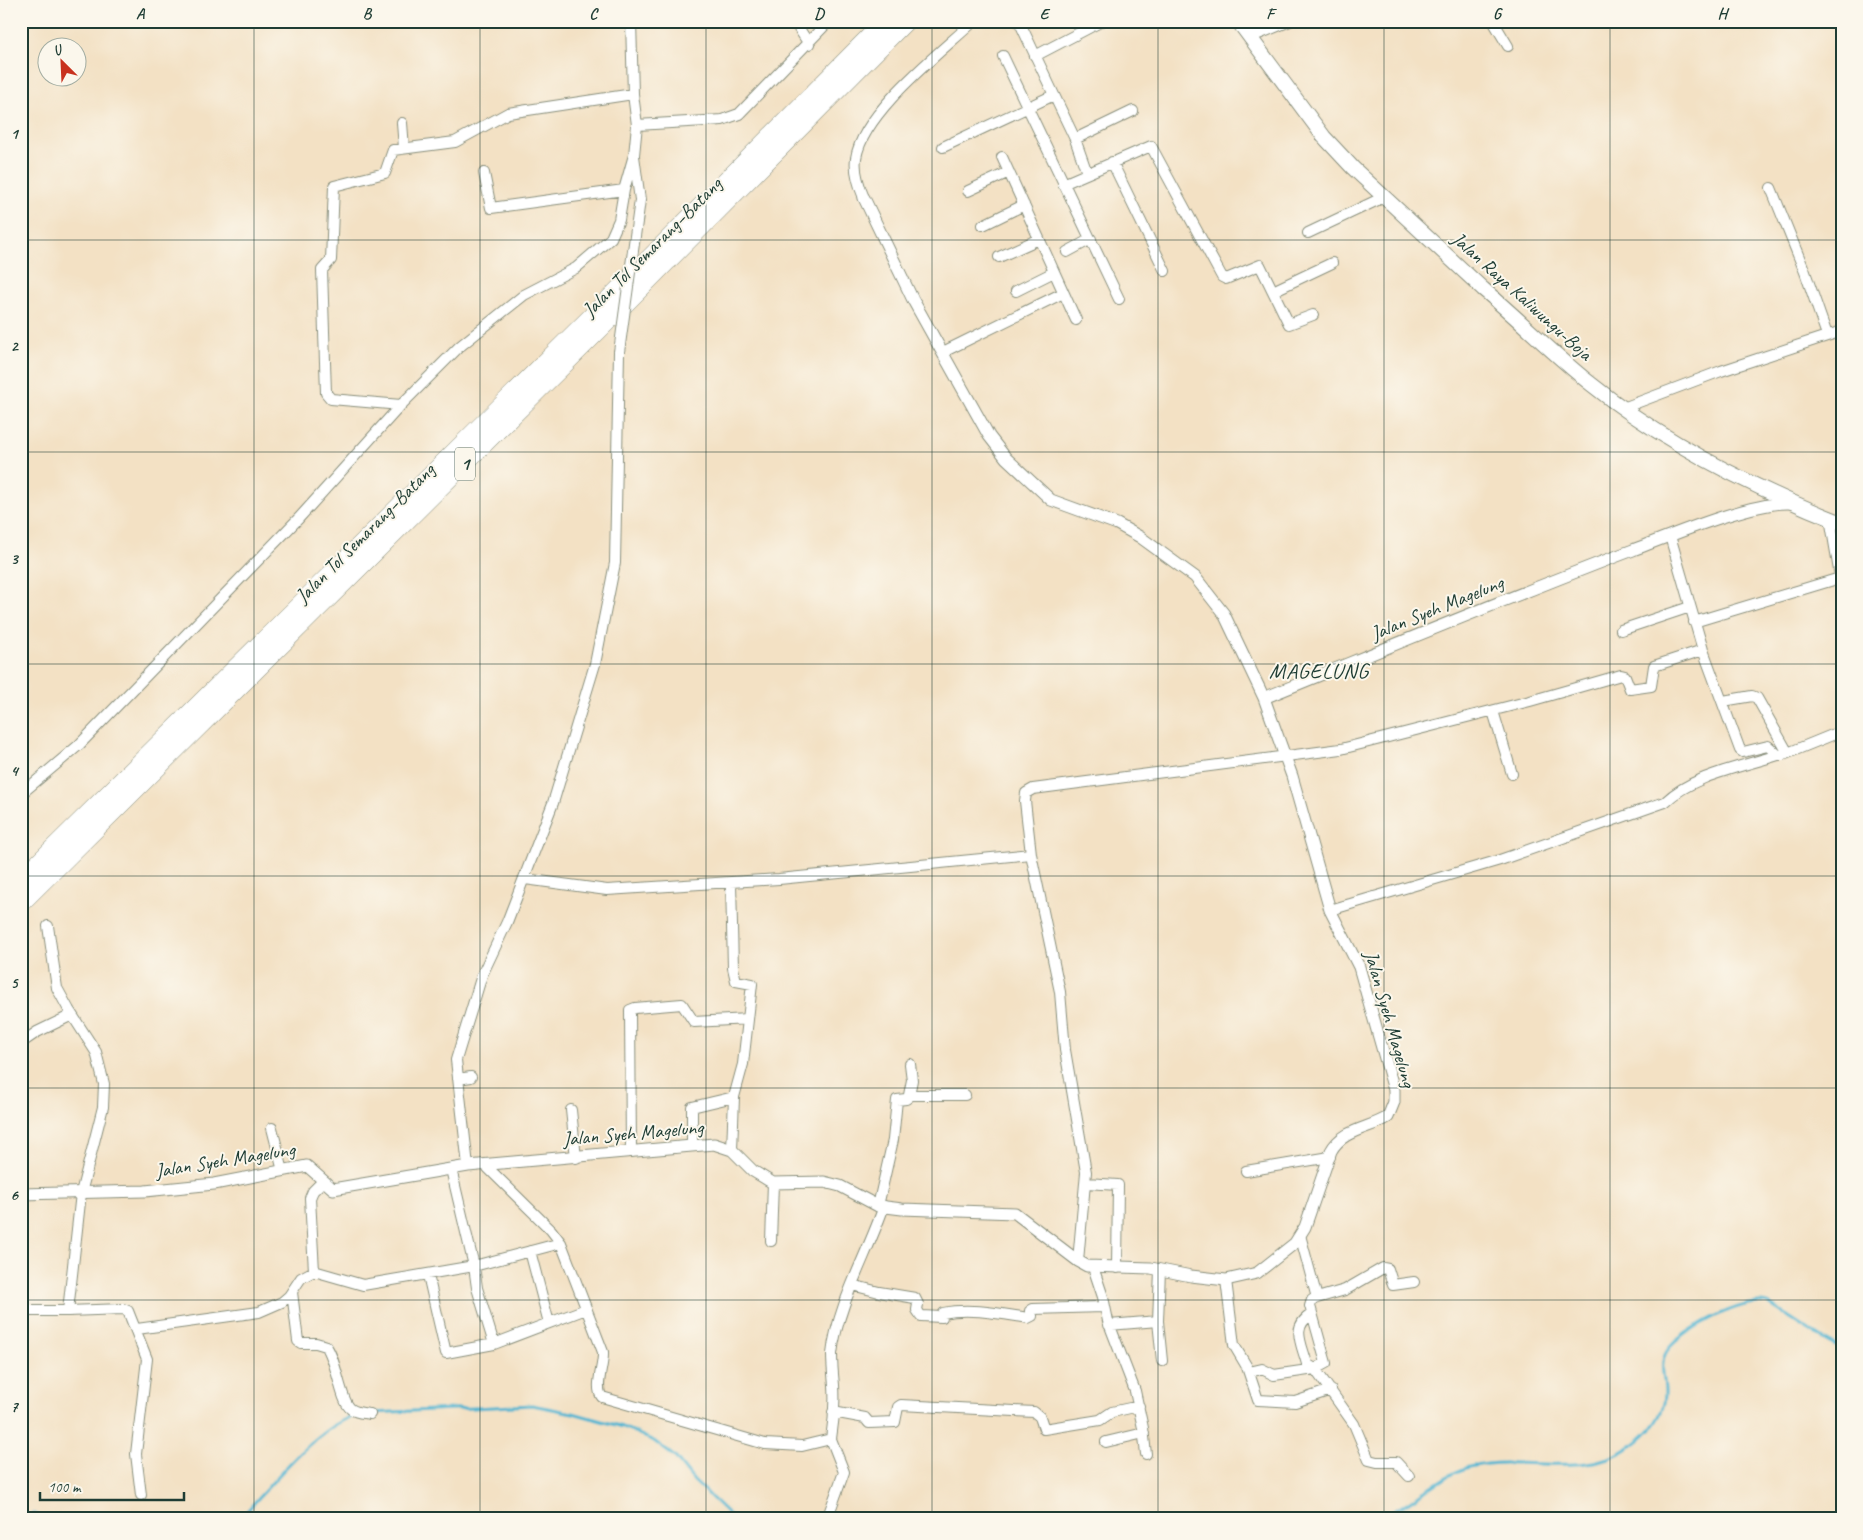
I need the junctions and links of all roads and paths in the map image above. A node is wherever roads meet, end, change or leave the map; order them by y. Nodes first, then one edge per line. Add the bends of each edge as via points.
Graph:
1 (631, 21) edge
2 (794, 21) edge
3 (829, 21) edge
4 (885, 21) edge
5 (906, 21) edge
6 (974, 21) edge
7 (1019, 21) edge
8 (1102, 21) edge
9 (1238, 21) edge
10 (1290, 21) edge
11 (1493, 21) edge
12 (1249, 38) junction
13 (809, 44) junction
14 (1508, 46) dead end
15 (1003, 56) dead end
16 (1036, 56) junction
17 (633, 94) junction
18 (1054, 95) junction
19 (1027, 108) junction
20 (1133, 111) dead end
21 (402, 123) dead end
22 (637, 125) junction
23 (1075, 139) junction
24 (943, 147) dead end
25 (404, 148) junction
26 (634, 155) junction
27 (1002, 157) dead end
28 (1112, 162) junction
29 (1009, 172) junction
30 (484, 173) dead end
31 (1087, 173) junction
32 (1063, 184) junction
33 (1771, 188) dead end
34 (624, 190) junction
35 (968, 191) dead end
36 (1384, 197) junction
37 (864, 198) joint
38 (1024, 205) junction
39 (983, 225) dead end
40 (1308, 233) dead end
41 (1039, 238) junction
42 (1091, 239) junction
43 (1067, 252) dead end
44 (999, 257) dead end
45 (1332, 263) dead end
46 (1165, 271) dead end
47 (1054, 272) junction
48 (1016, 291) dead end
49 (1273, 291) junction
50 (1063, 293) junction
51 (1119, 299) dead end
52 (1313, 315) dead end
53 (1076, 320) dead end
54 (1842, 331) edge
55 (1827, 336) junction
56 (944, 352) junction
57 (401, 405) junction
58 (1623, 408) junction
59 (1795, 504) junction
60 (1836, 520) edge
61 (1670, 536) junction
62 (1841, 583) edge
63 (1690, 607) junction
64 (1694, 622) junction
65 (1621, 630) dead end
66 (1703, 650) junction
67 (1264, 698) junction
68 (1723, 701) junction
69 (1493, 711) junction
70 (1842, 731) edge
71 (1783, 754) junction
72 (1285, 755) junction
73 (1512, 774) dead end
74 (21, 794) edge
75 (1031, 854) junction
76 (525, 878) junction
77 (21, 880) edge
78 (730, 882) junction
79 (21, 903) edge
80 (1330, 910) junction
81 (48, 926) dead end
82 (72, 1014) junction
83 (748, 1019) junction
84 (21, 1043) edge
85 (910, 1064) dead end
86 (471, 1077) dead end
87 (458, 1079) junction
88 (909, 1095) junction
89 (965, 1095) dead end
90 (734, 1097) junction
91 (571, 1110) dead end
92 (272, 1128) dead end
93 (692, 1145) junction
94 (732, 1150) junction
95 (631, 1152) junction
96 (1330, 1157) junction
97 (576, 1158) junction
98 (468, 1166) junction
99 (486, 1166) junction
100 (451, 1169) junction
101 (283, 1171) junction
102 (1246, 1171) dead end
103 (323, 1181) junction
104 (773, 1183) junction
105 (1086, 1183) junction
106 (81, 1192) junction
107 (21, 1194) edge
108 (881, 1206) junction
109 (1300, 1236) junction
110 (771, 1241) dead end
111 (561, 1243) junction
112 (530, 1251) junction
113 (1078, 1261) junction
114 (474, 1266) junction
115 (1093, 1268) junction
116 (1117, 1268) junction
117 (1160, 1270) junction
118 (314, 1271) junction
119 (428, 1275) junction
120 (1226, 1280) junction
121 (1414, 1282) dead end
122 (852, 1285) junction
123 (292, 1292) junction
124 (1317, 1298) junction
125 (1103, 1307) junction
126 (586, 1309) junction
127 (21, 1311) edge
128 (68, 1311) junction
129 (1312, 1314) junction
130 (1158, 1321) junction
131 (549, 1323) junction
132 (1109, 1325) junction
133 (137, 1328) junction
134 (494, 1344) junction
135 (1162, 1361) dead end
136 (1315, 1369) junction
137 (1248, 1372) junction
138 (1331, 1390) junction
139 (1139, 1406) junction
140 (833, 1412) junction
141 (370, 1414) dead end
142 (1144, 1433) junction
143 (831, 1438) junction
144 (1106, 1442) dead end
145 (1146, 1454) dead end
146 (1409, 1476) dead end
147 (141, 1495) dead end
148 (827, 1519) edge

1 - 17 street
2 - 13 street
3 - 13 street
4 - 77 highway, Jalan Tol Semarang–Batang / 1 via 599,309
5 - 79 highway, Jalan Tol Semarang–Batang / 1 via 593,337
6 - 37 street via 888,102 866,129 856,159 858,182
7 - 16 street
8 - 16 street
9 - 12 main road, Jalan Raya Kaliwungu-Boja
10 - 12 street
11 - 14 street
12 - 36 main road, Jalan Raya Kaliwungu-Boja via 1324,136
13 - 22 street via 739,114 731,118
15 - 19 street
16 - 18 street
17 - 22 street
17 - 25 street via 508,113 455,142
18 - 19 street
18 - 23 street
19 - 24 street
19 - 32 street
20 - 23 street
21 - 25 street
22 - 26 street
23 - 31 street
25 - 57 street via 391,152 385,173 334,186 331,260 322,270 325,387 328,396
26 - 34 street
26 - 76 street, bridge via 640,200 619,352 614,563 588,691 553,803
27 - 29 street
28 - 31 street
28 - 46 street
28 - 49 street via 1151,146 1222,277 1226,279 1260,265
29 - 35 street
29 - 38 street
30 - 34 street via 491,208
31 - 32 street
32 - 42 street
33 - 55 street via 1806,272
34 - 57 street via 619,220 611,238 576,268 513,302 496,319 464,341
36 - 40 street
36 - 58 main road, Jalan Raya Kaliwungu-Boja via 1564,361
37 - 56 street via 914,300
38 - 39 street
38 - 41 street
41 - 44 street
41 - 47 street
42 - 43 street
42 - 51 street
45 - 49 street
47 - 48 street
47 - 50 street
49 - 52 street via 1289,324
50 - 53 street
50 - 56 street
54 - 55 street
55 - 58 street
56 - 67 street via 989,436 1009,462 1051,500 1102,517 1132,532 1181,565 1206,590 1236,636
57 - 74 street via 298,518 93,731
58 - 59 main road, Jalan Raya Kaliwungu-Boja via 1740,478
59 - 60 main road, Jalan Raya Kaliwungu-Boja
59 - 61 street, Jalan Syeh Magelung via 1783,503 1750,510
60 - 62 street
61 - 63 street
61 - 67 street, Jalan Syeh Magelung
62 - 64 street
63 - 64 street
63 - 65 street
64 - 66 street
66 - 68 street
66 - 69 street via 1654,666 1651,686 1630,689 1625,676 1621,675
67 - 72 street, Jalan Syeh Magelung
68 - 71 street via 1757,698
68 - 71 street via 1740,750 1768,746
69 - 72 street via 1340,749
69 - 73 street
70 - 71 street
71 - 80 street via 1702,780 1676,791 1665,802 1509,857
72 - 75 street via 1033,789 1026,793 1025,801
72 - 80 street, Jalan Syeh Magelung
75 - 78 street
75 - 105 street via 1060,992 1065,1050
76 - 78 street via 607,890
76 - 87 street via 473,1000 456,1056
78 - 83 street via 733,968 736,981 752,983
80 - 96 street, Jalan Syeh Magelung via 1359,967 1394,1096 1388,1117 1343,1137
81 - 82 street via 57,988
82 - 84 street
82 - 106 street via 96,1052 104,1084 103,1107
83 - 90 street via 743,1064
83 - 95 street via 694,1022 682,1004 630,1010
85 - 88 street via 912,1080
86 - 87 street
87 - 98 street
88 - 89 street
88 - 108 street via 896,1101 893,1140
90 - 93 street via 692,1108
90 - 94 street
91 - 97 street
92 - 101 street
93 - 94 street, Jalan Syeh Magelung via 714,1144
93 - 95 street, Jalan Syeh Magelung
94 - 104 street, Jalan Syeh Magelung via 753,1171
95 - 97 street, Jalan Syeh Magelung
96 - 102 street
96 - 109 street, Jalan Syeh Magelung
97 - 99 street, Jalan Syeh Magelung
98 - 99 street, Jalan Syeh Magelung
98 - 100 street, Jalan Syeh Magelung
99 - 111 street
100 - 103 street, Jalan Syeh Magelung via 333,1189
100 - 114 street
101 - 103 street, Jalan Syeh Magelung via 307,1166
101 - 106 street, Jalan Syeh Magelung via 194,1186 121,1193
103 - 118 street via 310,1198
104 - 108 street, Jalan Syeh Magelung via 817,1181 833,1184
104 - 110 street
105 - 113 street
105 - 116 street via 1118,1185
106 - 107 street, Jalan Syeh Magelung
106 - 128 street
108 - 113 street, Jalan Syeh Magelung via 959,1213 1016,1213
108 - 122 street via 870,1246
109 - 120 street, Jalan Syeh Magelung via 1290,1248 1257,1272
109 - 124 street
111 - 112 street
111 - 126 street
112 - 114 street
112 - 131 street
113 - 115 street, Jalan Syeh Magelung
114 - 119 street
114 - 134 street via 477,1288
115 - 116 street, Jalan Syeh Magelung
115 - 125 street
116 - 117 street, Jalan Syeh Magelung
117 - 120 street, Jalan Syeh Magelung
117 - 130 street
118 - 119 street via 363,1285
118 - 123 street via 301,1278
119 - 134 street via 446,1353
120 - 137 street via 1234,1345
121 - 124 street via 1393,1285 1388,1269 1383,1268 1345,1290
122 - 125 street via 915,1298 921,1316 931,1318 942,1317 952,1311 1028,1318 1032,1316 1030,1311 1033,1309
122 - 140 street via 832,1355
123 - 133 street via 282,1302 249,1315
123 - 141 street via 298,1341 326,1346 347,1405 354,1411
124 - 129 street via 1310,1303
125 - 132 street
126 - 131 street
126 - 143 street via 603,1352 604,1367 598,1386 602,1397 765,1444 802,1446
127 - 128 street
128 - 133 street via 123,1309 131,1314
129 - 136 street via 1326,1362
129 - 136 street via 1302,1321 1299,1333 1307,1364
130 - 132 street
130 - 135 street
131 - 134 street
132 - 139 street
133 - 147 street via 147,1359 136,1449
136 - 137 street via 1274,1375 1262,1369
136 - 138 street
137 - 138 street via 1260,1402 1295,1402
138 - 146 street via 1354,1424 1370,1460 1396,1462
139 - 140 street via 1112,1412 1100,1420 1044,1429 1040,1417 1034,1412 901,1405 895,1422 890,1424 869,1423 865,1418
139 - 142 street
140 - 143 street
142 - 144 street
142 - 145 street
143 - 148 street via 844,1472

